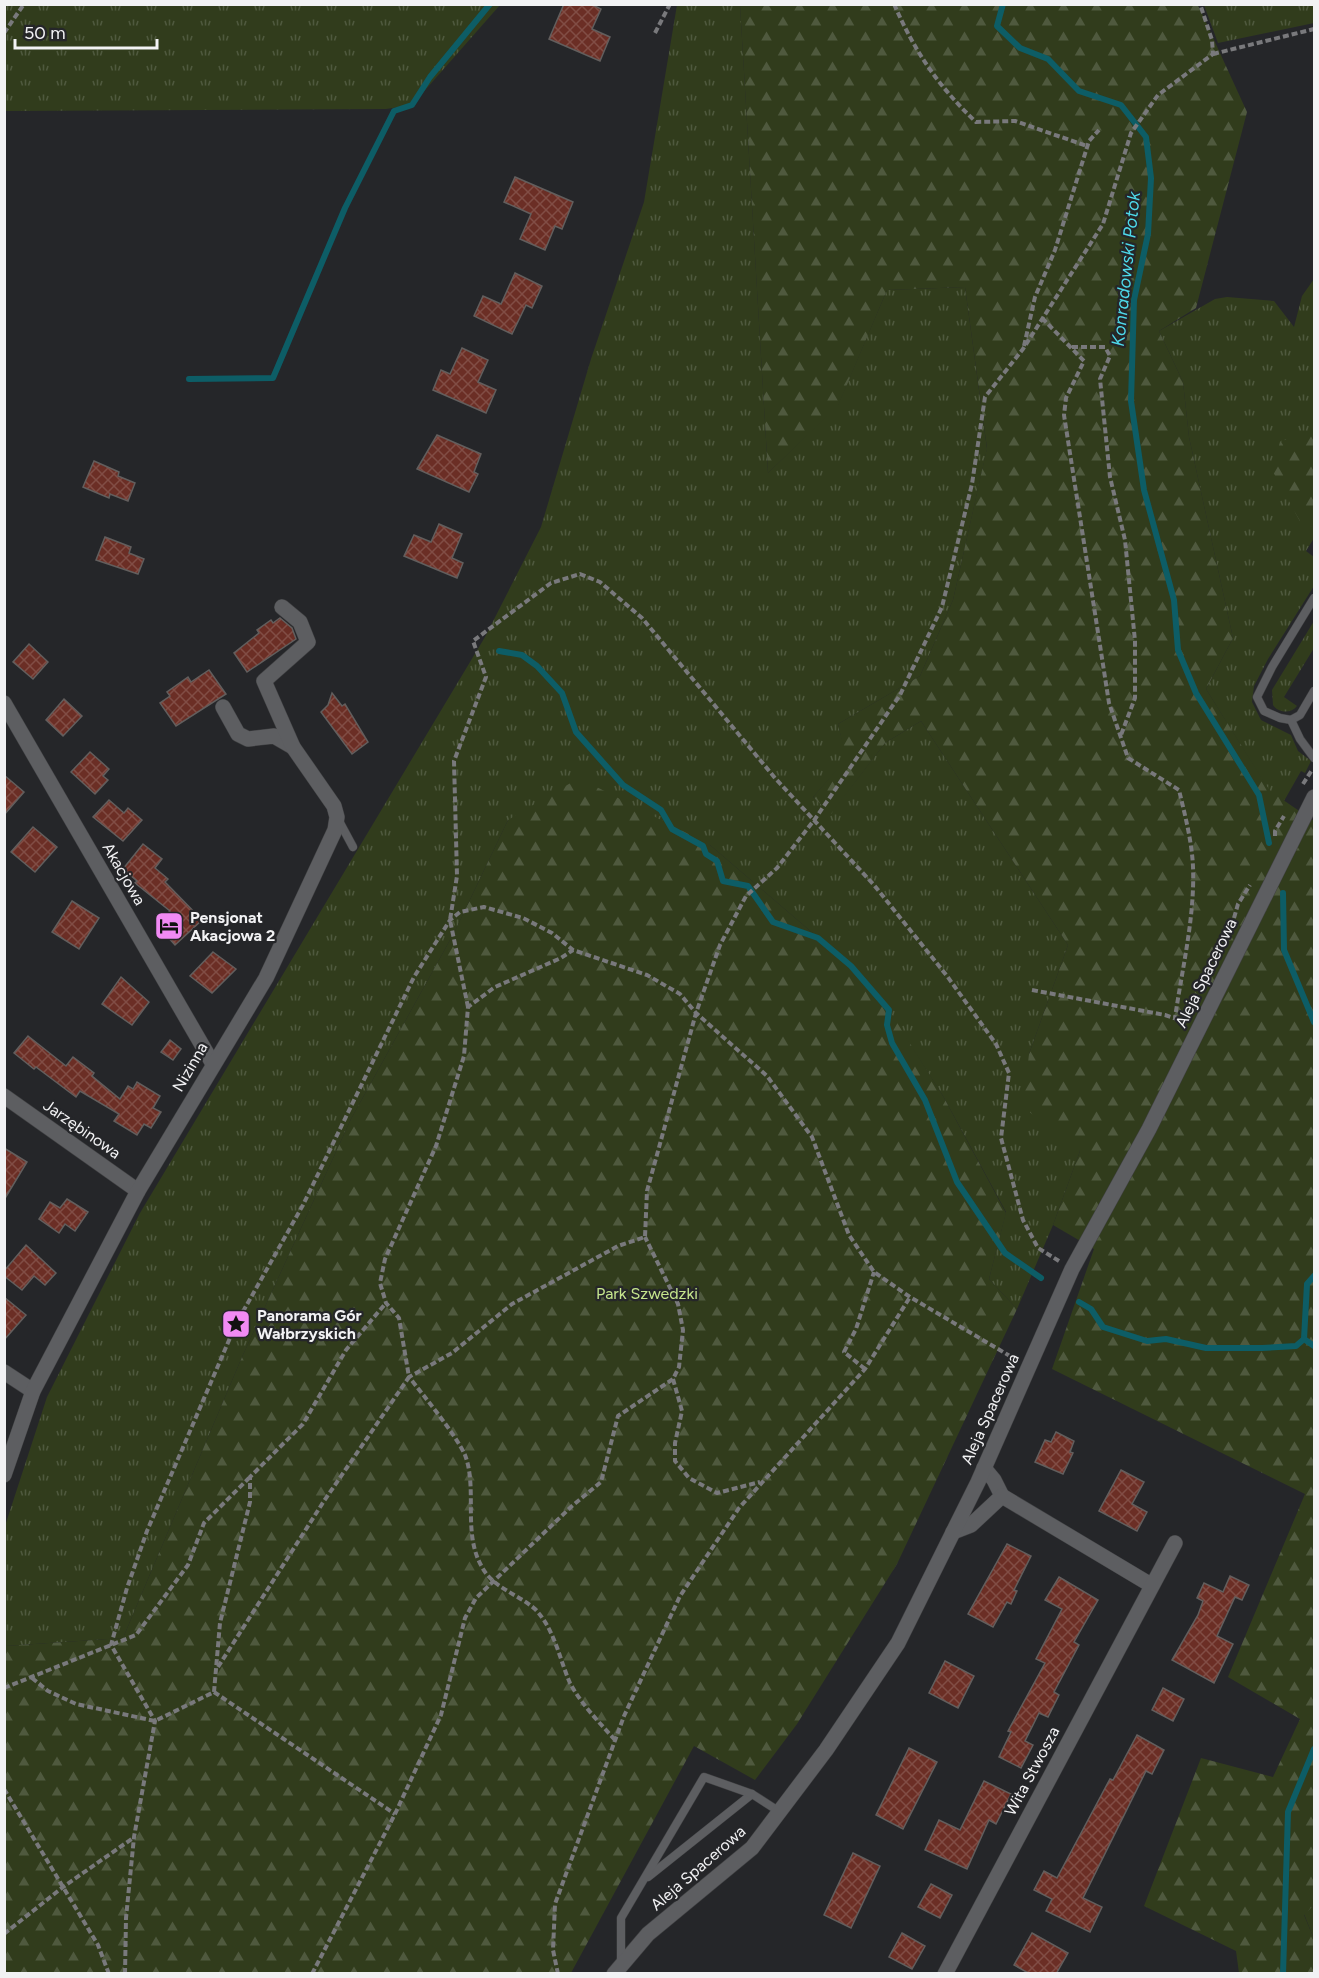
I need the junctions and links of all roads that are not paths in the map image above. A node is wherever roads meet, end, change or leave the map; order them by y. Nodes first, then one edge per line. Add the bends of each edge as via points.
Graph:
1 (1314, 598) edge
2 (282, 607) dead end
3 (1314, 691) edge
4 (4, 702) edge
5 (223, 707) dead end
6 (1291, 720) junction
7 (293, 747) junction
8 (1314, 758) edge
9 (1314, 798) edge
10 (337, 817) junction
11 (353, 847) dead end
12 (213, 1064) junction
13 (4, 1096) edge
14 (138, 1191) junction
15 (4, 1372) edge
16 (33, 1391) junction
17 (984, 1468) junction
18 (4, 1475) edge
19 (1002, 1496) junction
20 (953, 1532) junction
21 (1175, 1543) dead end
22 (1151, 1584) junction
23 (752, 1794) junction
24 (782, 1812) junction
25 (643, 1881) junction
26 (618, 1970) edge
27 (945, 1974) edge

1 - 6 lane via 1257,697 1264,711
2 - 7 street via 300,622 308,642 264,681
3 - 6 lane via 1300,715
4 - 12 street, Akacjowa
5 - 7 street via 238,734 248,739 274,736
6 - 8 lane
7 - 10 street via 334,806
9 - 17 street, Aleja Spacerowa via 1149,1129 1066,1265 1022,1364
10 - 11 lane
10 - 12 street, Nizinna via 335,830 266,978
12 - 14 street, Nizinna
13 - 14 street, Jarzębinowa
14 - 16 street, Nizinna
15 - 16 street
16 - 18 street, Nizinna
17 - 19 street
17 - 20 street, Aleja Spacerowa
19 - 20 street via 972,1525
19 - 22 street
20 - 24 street, Aleja Spacerowa via 898,1643
21 - 22 street, Wita Stwosza
22 - 27 street, Wita Stwosza
23 - 24 lane
23 - 25 lane
23 - 25 lane via 704,1777
24 - 26 street, Aleja Spacerowa via 752,1848 648,1935
25 - 26 lane via 621,1918

